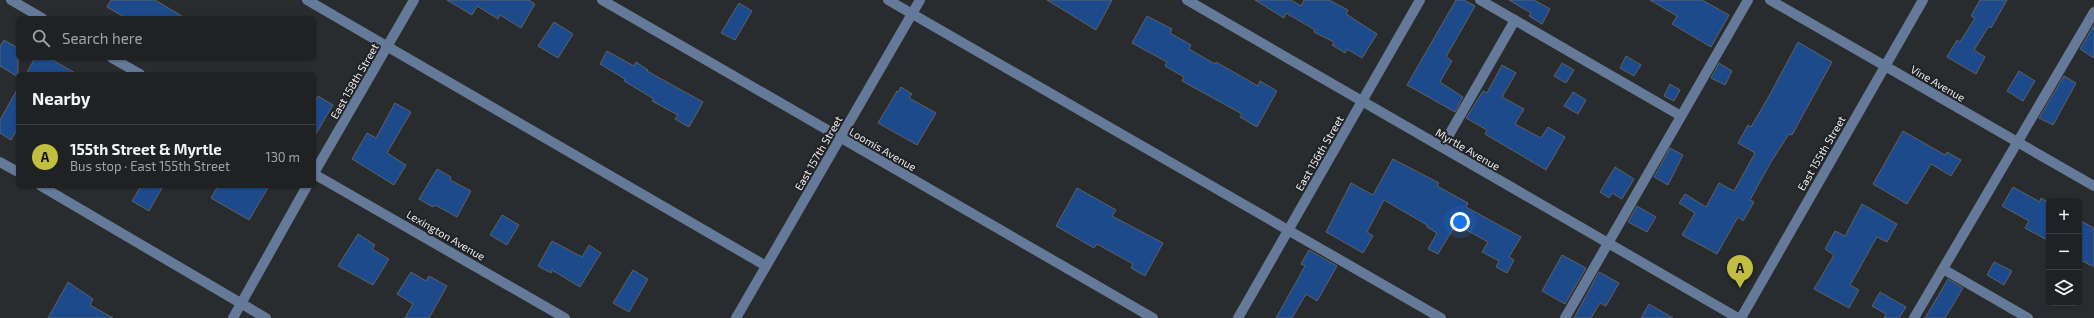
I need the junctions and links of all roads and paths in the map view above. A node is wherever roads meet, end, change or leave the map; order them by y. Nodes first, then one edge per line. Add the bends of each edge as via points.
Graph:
1 (11, 0) edge
2 (307, 0) edge
3 (414, 0) edge
4 (602, 0) edge
5 (888, 0) edge
6 (920, 0) edge
7 (1187, 0) edge
8 (1420, 0) edge
9 (1480, 0) edge
10 (1748, 0) edge
11 (1770, 0) edge
12 (1923, 0) edge
13 (912, 14) junction
14 (39, 16) edge
15 (2093, 16) edge
16 (1515, 20) junction
17 (388, 46) junction
18 (116, 60) edge
19 (1885, 66) junction
20 (136, 72) edge
21 (1362, 101) junction
22 (1681, 116) junction
23 (841, 138) junction
24 (2018, 142) junction
25 (1442, 147) junction
26 (0, 162) edge
27 (16, 171) edge
28 (316, 171) edge
29 (316, 175) edge
30 (2094, 186) edge
31 (44, 188) edge
32 (306, 188) edge
33 (1288, 230) junction
34 (1608, 243) junction
35 (766, 266) junction
36 (1943, 269) junction
37 (240, 304) junction
38 (232, 318) edge
39 (266, 318) edge
40 (565, 318) edge
41 (736, 318) edge
42 (1153, 318) edge
43 (1238, 318) edge
44 (1440, 318) edge
45 (1565, 318) edge
46 (1739, 318) edge
47 (1914, 318) edge
48 (2028, 318) edge

1 - 14 street
2 - 17 street
3 - 17 street, East 158th Street
4 - 23 street, Loomis Avenue
5 - 13 street
6 - 13 street, East 157th Street
7 - 21 street, Myrtle Avenue
8 - 21 street, East 156th Street
9 - 16 street
10 - 22 street
11 - 19 street, Vine Avenue
12 - 19 street, East 155th Street
13 - 23 street, East 157th Street
13 - 33 street
15 - 24 street
16 - 22 street
16 - 25 street
17 - 28 street, East 158th Street
17 - 35 street
18 - 20 street
19 - 24 street, Vine Avenue
19 - 46 street, East 155th Street
21 - 25 street, Myrtle Avenue
21 - 33 street, East 156th Street
22 - 34 street
23 - 35 street, East 157th Street
23 - 42 street, Loomis Avenue
24 - 30 street, Vine Avenue
24 - 36 street
25 - 34 street, Myrtle Avenue
26 - 27 street
29 - 40 street, Lexington Avenue
31 - 37 street
32 - 37 street
33 - 43 street, East 156th Street
33 - 44 street
34 - 45 street
34 - 46 street, Myrtle Avenue
35 - 41 street, East 157th Street
36 - 47 street
36 - 48 street
37 - 38 street
37 - 39 street

